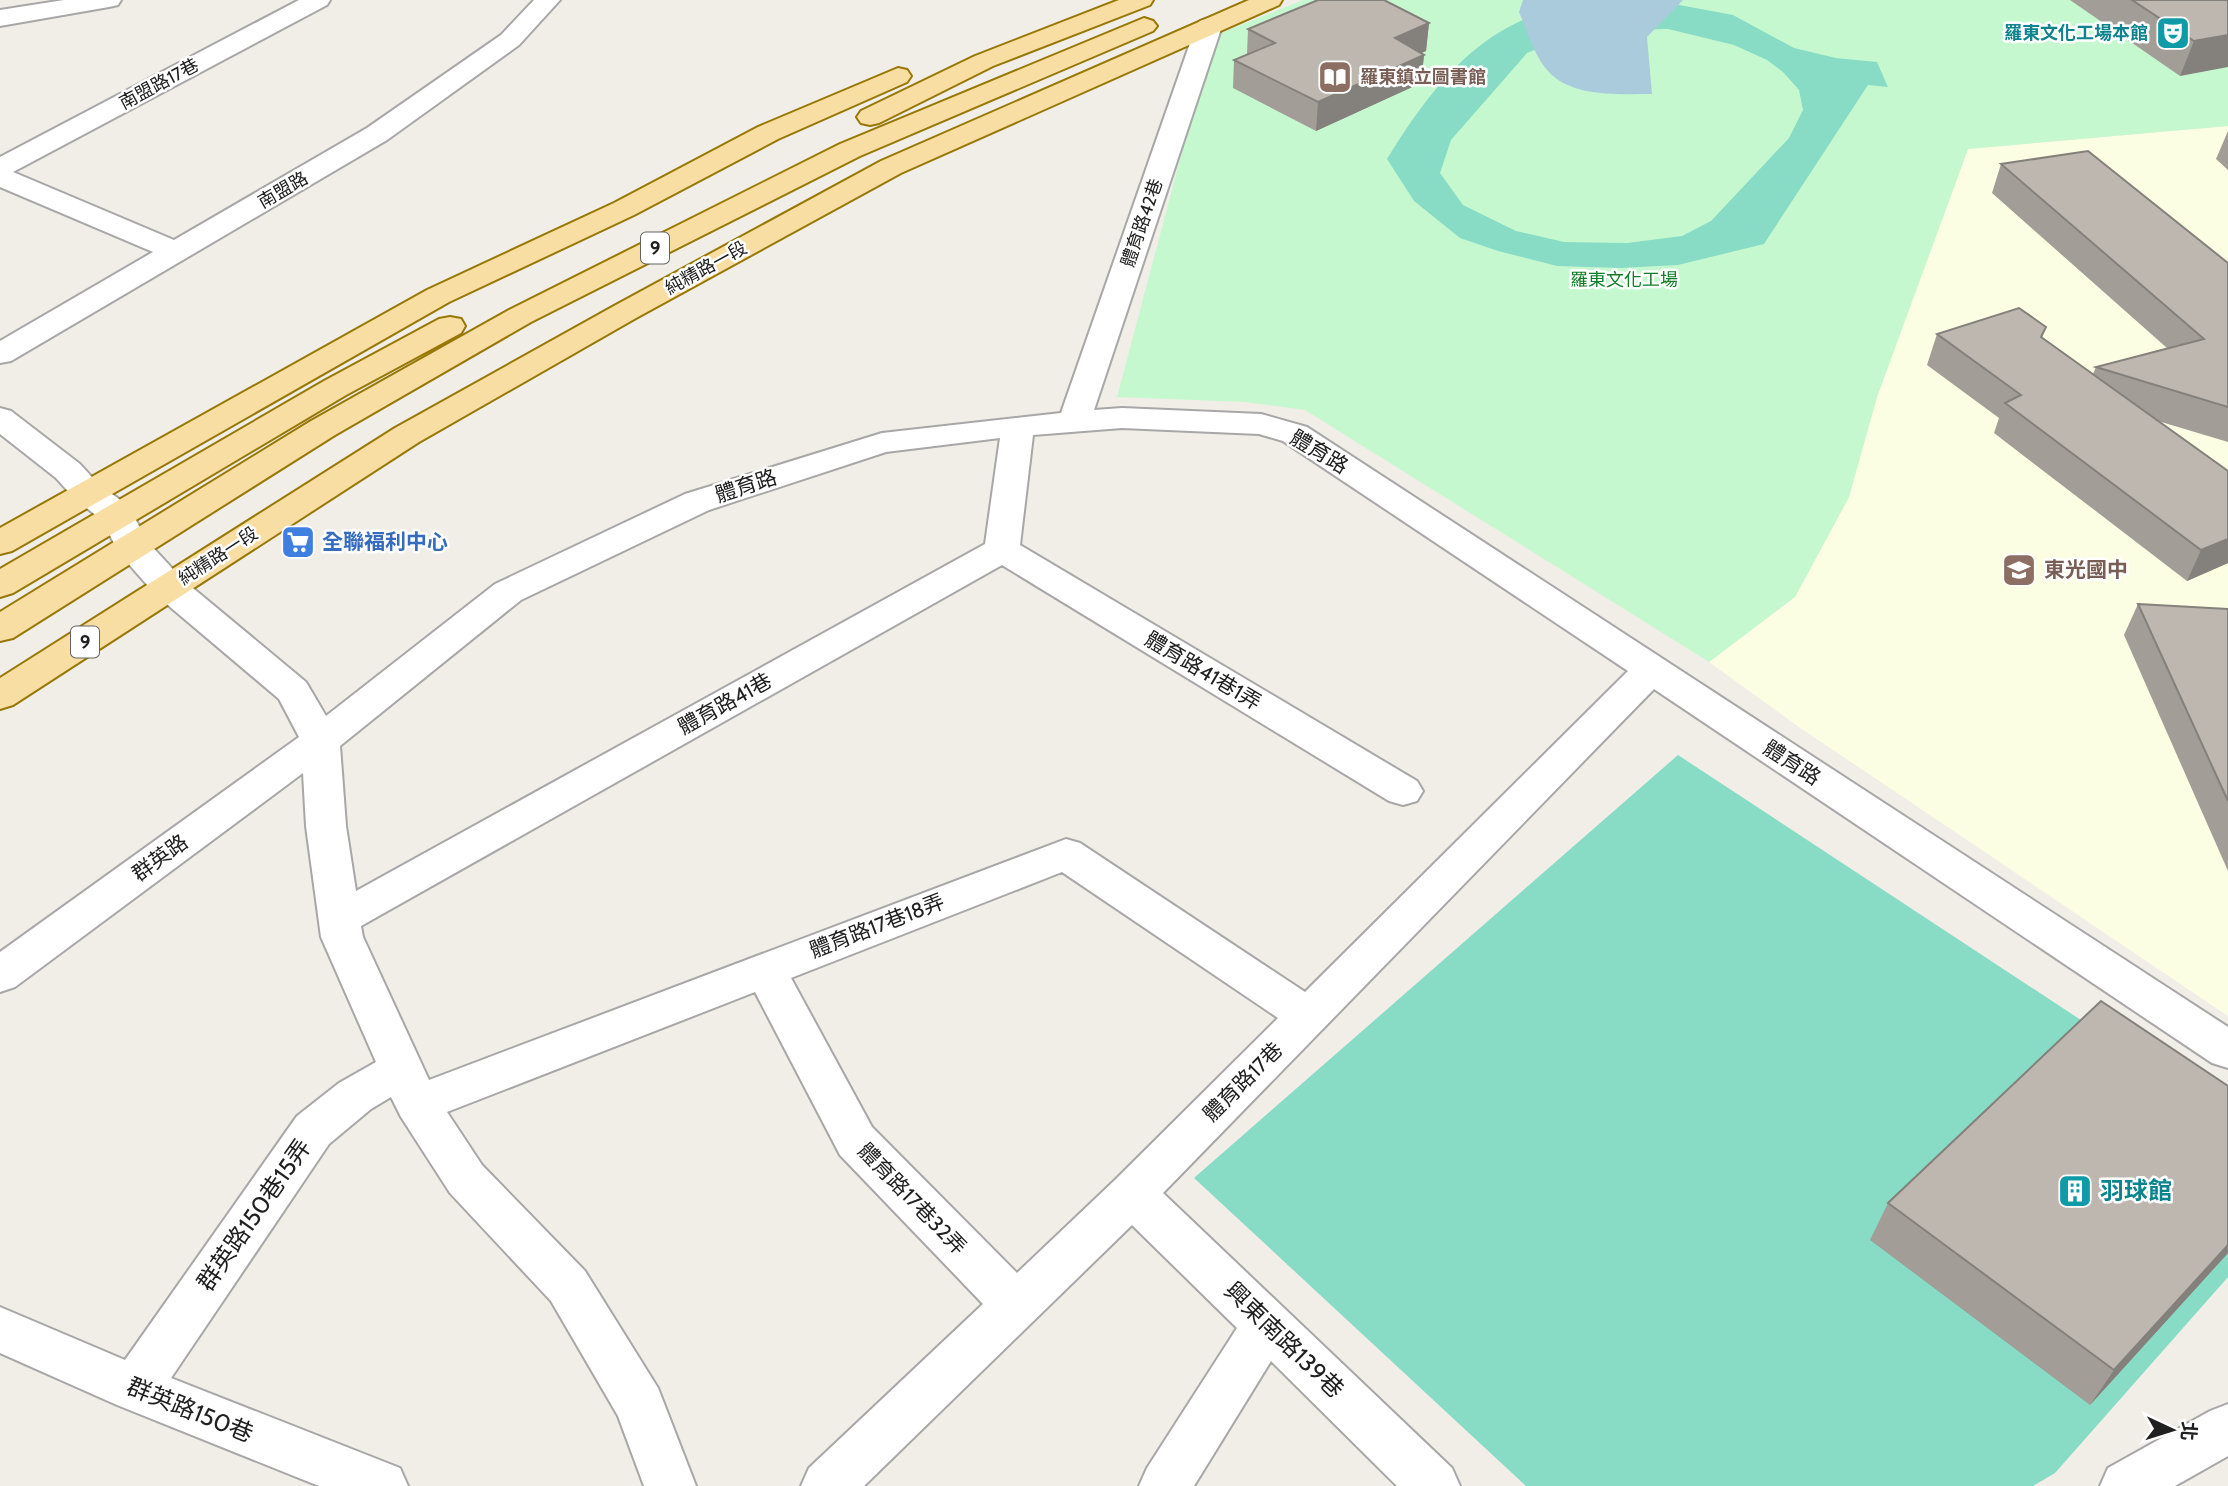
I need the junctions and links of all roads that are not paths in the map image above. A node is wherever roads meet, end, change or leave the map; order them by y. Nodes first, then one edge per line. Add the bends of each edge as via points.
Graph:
1 (109, 0) edge
2 (318, 0) edge
3 (548, 0) edge
4 (1079, 0) edge
5 (1141, 0) edge
6 (1270, 0) edge
7 (1206, 13) edge
8 (0, 18) edge
9 (0, 167) edge
10 (0, 177) edge
11 (178, 251) junction
12 (0, 354) edge
13 (0, 418) edge
14 (1075, 420) junction
15 (1018, 426) junction
16 (86, 492) junction
17 (124, 530) junction
18 (0, 543) edge
19 (1002, 550) junction
20 (0, 585) edge
21 (169, 587) junction
22 (0, 629) edge
23 (1651, 670) junction
24 (0, 696) edge
25 (320, 741) junction
26 (1403, 791) dead end
27 (338, 920) junction
28 (765, 970) junction
29 (0, 975) edge
30 (1308, 1016) junction
31 (2228, 1050) edge
32 (409, 1086) junction
33 (1132, 1194) junction
34 (1016, 1305) junction
35 (1267, 1323) junction
36 (0, 1329) edge
37 (135, 1388) junction
38 (2228, 1428) edge
39 (382, 1486) edge
40 (670, 1486) edge
41 (827, 1486) edge
42 (1165, 1486) edge
43 (1434, 1486) edge
44 (2126, 1486) edge

1 - 8 street
2 - 9 street, 南盟路17巷
3 - 11 street, 南盟路 via 510,40 377,134
4 - 16 main road, 9 via 768,133 624,209 438,296
5 - 17 main road, 9 via 984,61 565,265 335,388
6 - 7 main road, 純精路一段 / 9
7 - 14 street, 體育路42巷
7 - 17 main road, 純精路一段 / 9 via 1030,76 850,150 520,316 323,428
7 - 21 main road, 純精路一段 / 9 via 891,167 407,435
10 - 11 street
11 - 12 street, 南盟路
13 - 16 street via 68,471
14 - 15 street, 體育路
14 - 23 street, 體育路 via 1261,424 1294,434
15 - 19 street
15 - 25 street, 體育路 via 882,443 697,502 508,592
16 - 17 street
16 - 18 main road, 9
17 - 20 main road, 9
17 - 21 street
17 - 22 main road, 9
19 - 26 street, 體育路41巷1弄
19 - 27 street, 體育路41巷
21 - 24 main road, 9
21 - 25 street via 293,691
23 - 30 street, 體育路17巷
23 - 31 street, 體育路
25 - 27 street
25 - 29 street, 群英路
27 - 32 street
28 - 30 street, 體育路17巷18弄 via 1066,854
28 - 32 street, 體育路17巷18弄
28 - 34 street, 體育路17巷32弄 via 856,1141
30 - 33 street, 體育路17巷
32 - 37 street, 群英路150巷15弄 via 355,1096 313,1130
32 - 40 street via 466,1179 568,1286 640,1405
33 - 34 street, 體育路17巷
33 - 35 street, 興東南路139巷
34 - 41 street, 體育路17巷
35 - 42 street
35 - 43 street, 興東南路139巷
36 - 37 street, 群英路150巷
37 - 39 street, 群英路150巷
38 - 44 street

